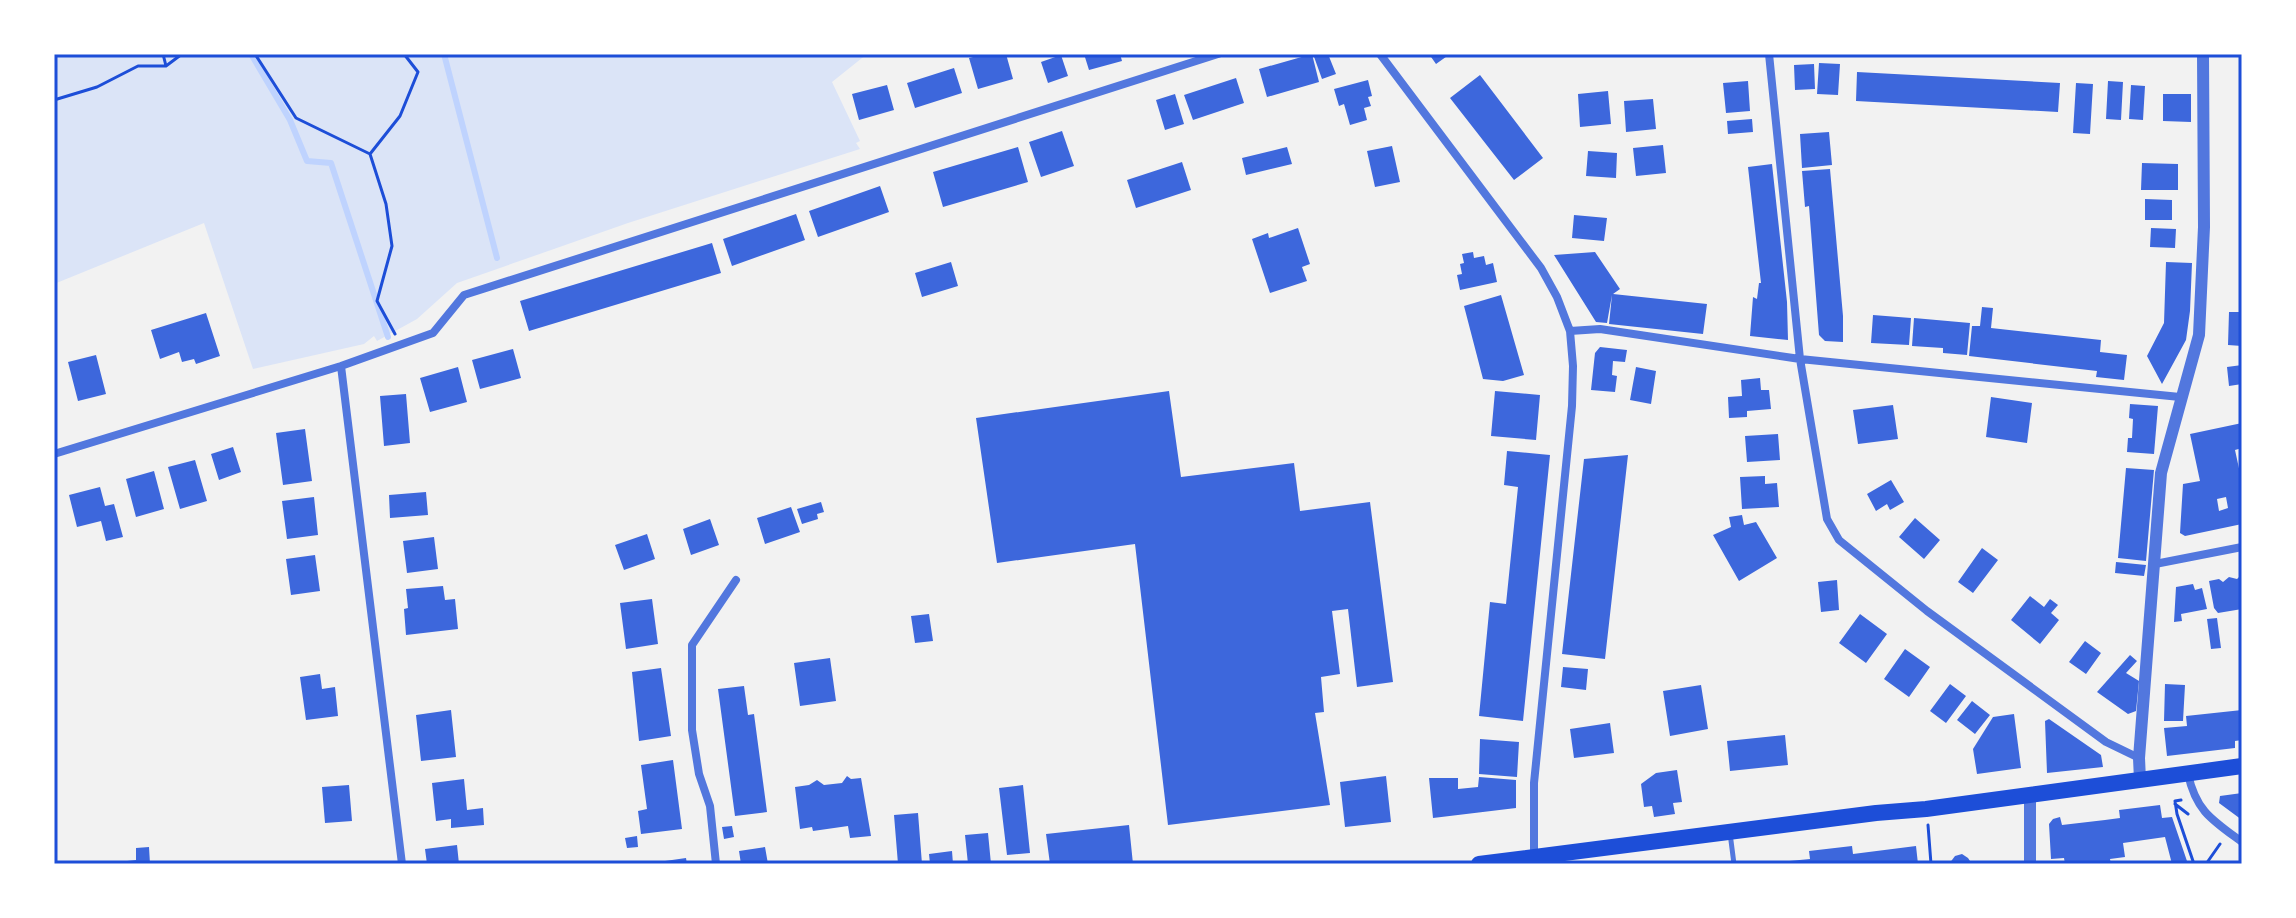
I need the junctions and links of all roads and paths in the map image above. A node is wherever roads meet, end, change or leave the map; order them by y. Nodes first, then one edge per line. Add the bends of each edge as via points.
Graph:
1 (163, 54) edge
2 (182, 54) edge
3 (255, 54) edge
4 (404, 54) edge
5 (1218, 54) edge
6 (1380, 54) edge
7 (1769, 54) edge
8 (2203, 54) edge
9 (166, 66) junction
10 (54, 100) edge
11 (370, 154) junction
12 (1570, 331) junction
13 (400, 345) junction
14 (1800, 359) junction
15 (341, 366) junction
16 (2180, 397) junction
17 (54, 454) edge
18 (2242, 547) edge
19 (2155, 564) junction
20 (736, 580) dead end
21 (2139, 758) junction
22 (2242, 766) edge
23 (2188, 774) junction
24 (2140, 780) junction
25 (2030, 796) junction
26 (2195, 798) junction
27 (1926, 809) junction
28 (1730, 832) junction
29 (2223, 840) dead end
30 (2242, 842) edge
31 (1524, 860) edge
32 (402, 864) edge
33 (716, 864) edge
34 (1479, 864) edge
35 (1734, 864) edge
36 (1931, 864) edge
37 (2030, 864) edge
38 (2194, 864) edge
39 (2206, 864) edge

1 - 9 path
2 - 9 path
3 - 11 path via 296,118
4 - 11 path via 418,72 400,116
5 - 13 street via 464,295 433,333
6 - 12 street via 1541,268
7 - 14 street
8 - 16 street via 2199,335
9 - 10 path via 138,66 97,87
11 - 13 path via 392,246 377,301
12 - 14 street via 1600,329
12 - 31 street via 1572,406
13 - 15 street
14 - 16 street
14 - 21 street via 1827,519 1839,540 2106,742
15 - 17 street
15 - 32 street
16 - 19 street via 2161,473
18 - 19 street
19 - 21 street
20 - 33 street via 692,645 692,730 710,806
21 - 24 street
22 - 23 main road
23 - 24 main road
23 - 26 street
24 - 25 main road
25 - 27 main road
25 - 37 street
26 - 30 street via 2212,820
26 - 38 path via 2175,801
27 - 28 main road
27 - 36 path
28 - 31 main road
28 - 35 lane
29 - 39 path
31 - 34 main road

